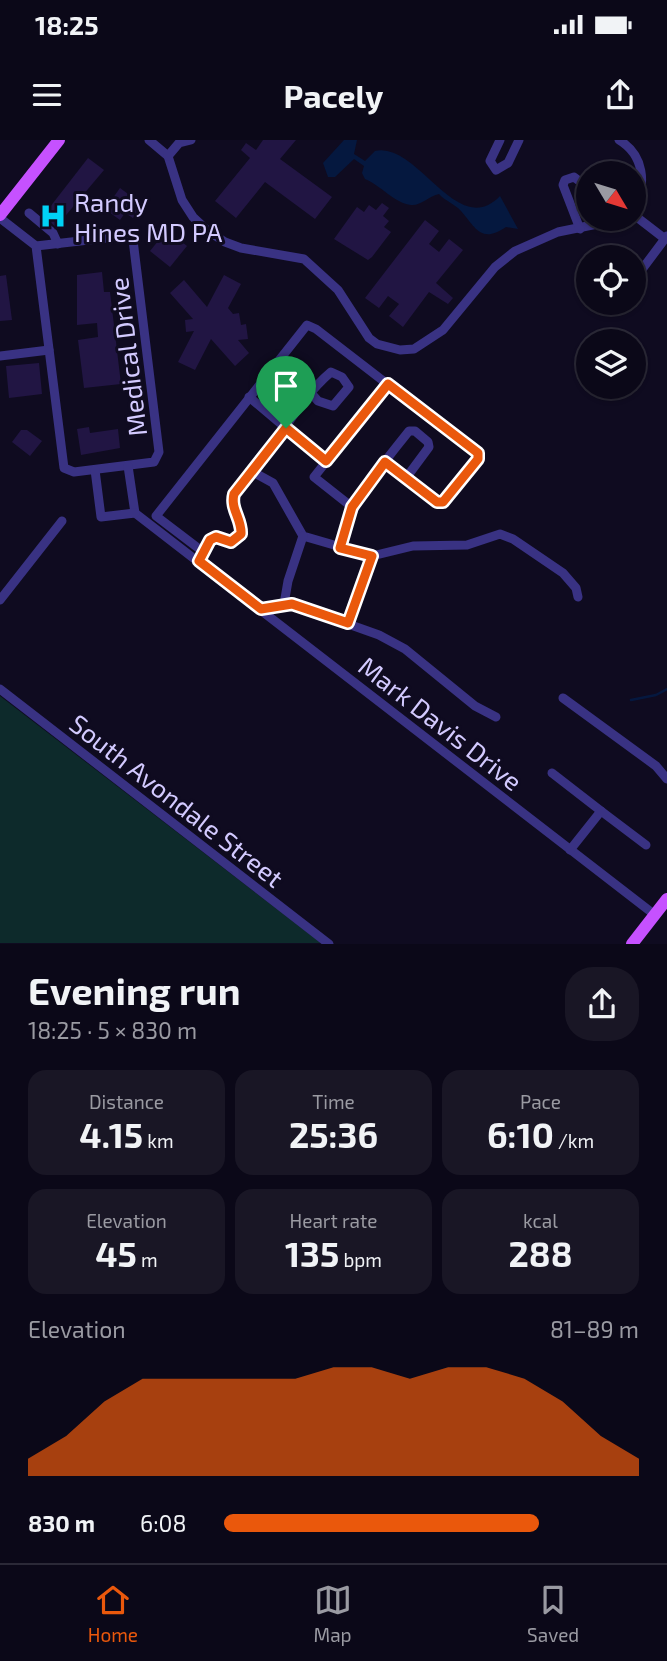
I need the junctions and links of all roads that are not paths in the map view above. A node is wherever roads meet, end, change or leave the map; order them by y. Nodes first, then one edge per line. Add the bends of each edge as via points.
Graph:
1 (59, 140) edge
2 (149, 140) edge
3 (191, 140) edge
4 (500, 140) edge
5 (519, 140) edge
6 (624, 141) edge
7 (177, 142) edge
8 (168, 156) junction
9 (639, 161) edge
10 (576, 179) edge
11 (29, 213) dead end
12 (0, 217) edge
13 (576, 219) edge
14 (646, 224) edge
15 (576, 230) edge
16 (666, 238) edge
17 (58, 244) junction
18 (36, 246) junction
19 (646, 264) edge
20 (49, 350) junction
21 (0, 356) edge
22 (388, 384) junction
23 (311, 393) dead end
24 (249, 397) junction
25 (286, 428) junction
26 (326, 461) junction
27 (385, 462) junction
28 (128, 466) junction
29 (95, 470) junction
30 (253, 472) junction
31 (402, 474) junction
32 (352, 507) junction
33 (135, 513) junction
34 (62, 521) dead end
35 (303, 536) junction
36 (340, 548) junction
37 (202, 551) junction
38 (372, 556) junction
39 (199, 561) junction
40 (578, 597) dead end
41 (0, 600) edge
42 (284, 604) junction
43 (261, 609) junction
44 (348, 623) junction
45 (0, 690) edge
46 (564, 698) dead end
47 (496, 717) dead end
48 (552, 773) dead end
49 (667, 779) edge
50 (601, 811) junction
51 (646, 845) dead end
52 (570, 850) junction
53 (667, 900) edge
54 (655, 915) junction
55 (329, 943) edge
56 (632, 943) edge

1 - 12 main road
2 - 8 street
3 - 7 street
4 - 5 street via 490,161 496,170 508,163
6 - 9 street
7 - 8 street
8 - 15 street via 182,200 208,231 242,248 304,259 338,290 369,338 390,349 414,349 430,341 495,267 515,251 558,232
10 - 13 street via 565,180 563,185
11 - 17 street via 53,233
12 - 18 street
14 - 16 street
16 - 19 street
17 - 18 street, Medical Drive
17 - 28 street, Medical Drive via 124,236 135,244 159,452 154,462
18 - 20 street, Medical Drive
20 - 21 street
20 - 29 street, Medical Drive via 63,464 70,472
22 - 24 street via 307,325
22 - 26 street
22 - 31 street via 478,453 443,502
23 - 25 street
24 - 25 street
24 - 37 street via 156,516
25 - 26 street
25 - 30 street
26 - 32 street via 314,477
27 - 31 street
27 - 31 street via 409,431 415,431 429,447 409,474
27 - 32 street
28 - 29 street, Medical Drive
28 - 33 street
29 - 33 street via 101,517
30 - 35 street via 273,483
30 - 37 street via 232,503 241,534 231,542 216,537
32 - 36 street
33 - 39 street, Mark Davis Drive
34 - 41 street
35 - 36 street
35 - 42 street
36 - 38 street
37 - 39 street
38 - 40 street via 413,546 467,545 500,534 563,573
38 - 44 street
39 - 43 street, Mark Davis Drive
42 - 43 street
42 - 44 street
43 - 52 street, Mark Davis Drive
44 - 47 street via 405,649 475,706
45 - 55 street, South Avondale Street
46 - 49 street
48 - 50 street
50 - 51 street
50 - 52 street
52 - 54 street, Mark Davis Drive
53 - 54 main road
54 - 56 main road

